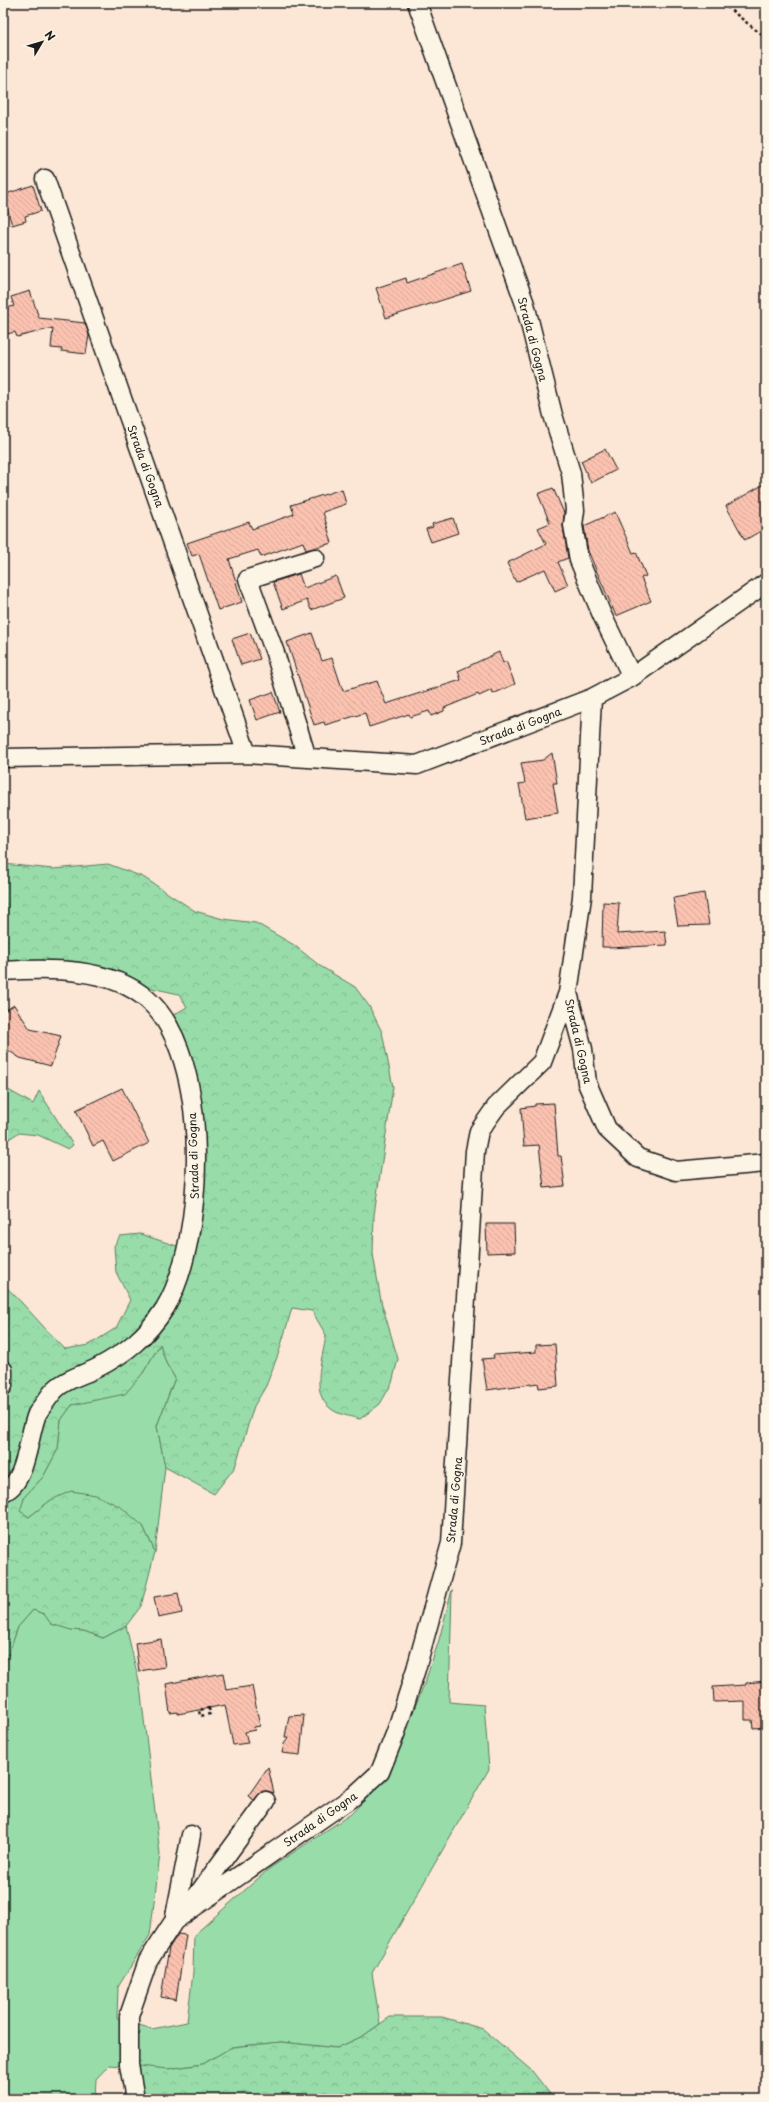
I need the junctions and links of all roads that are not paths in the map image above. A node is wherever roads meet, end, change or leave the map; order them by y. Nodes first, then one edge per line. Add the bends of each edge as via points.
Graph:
1 (417, 3) edge
2 (45, 179) dead end
3 (315, 558) dead end
4 (766, 583) edge
5 (632, 677) junction
6 (592, 698) junction
7 (247, 754) junction
8 (3, 758) edge
9 (307, 758) junction
10 (3, 971) edge
11 (568, 993) junction
12 (766, 1163) edge
13 (3, 1370) edge
14 (3, 1386) edge
15 (3, 1492) edge
16 (266, 1801) dead end
17 (191, 1835) dead end
18 (174, 1921) junction
19 (135, 2099) edge

1 - 5 street, Strada di Gogna via 525,304 553,415 571,473 575,510 573,525 579,560
2 - 7 street, Strada di Gogna
3 - 9 street via 248,579 275,653
4 - 5 street, Strada di Gogna
5 - 6 street, Strada di Gogna
6 - 9 street, Strada di Gogna via 417,765
6 - 11 street, Strada di Gogna via 582,897
7 - 8 street, Strada di Gogna
7 - 9 street, Strada di Gogna
10 - 15 street, Strada di Gogna via 89,974 111,979 149,1000 172,1032 185,1069 191,1100 196,1190 184,1259 165,1308 152,1326 128,1350 56,1388 38,1413 19,1478
11 - 12 street, Strada di Gogna via 583,1049 587,1083 607,1129 638,1158 676,1171
11 - 18 street, Strada di Gogna via 542,1062 496,1107 479,1131 475,1151 451,1543 416,1669 380,1772 354,1796
13 - 14 street
16 - 18 street, Strada di Gogna via 192,1901
17 - 18 street, Strada di Gogna
18 - 19 street, Strada di Gogna via 148,1961 129,2016 129,2065

